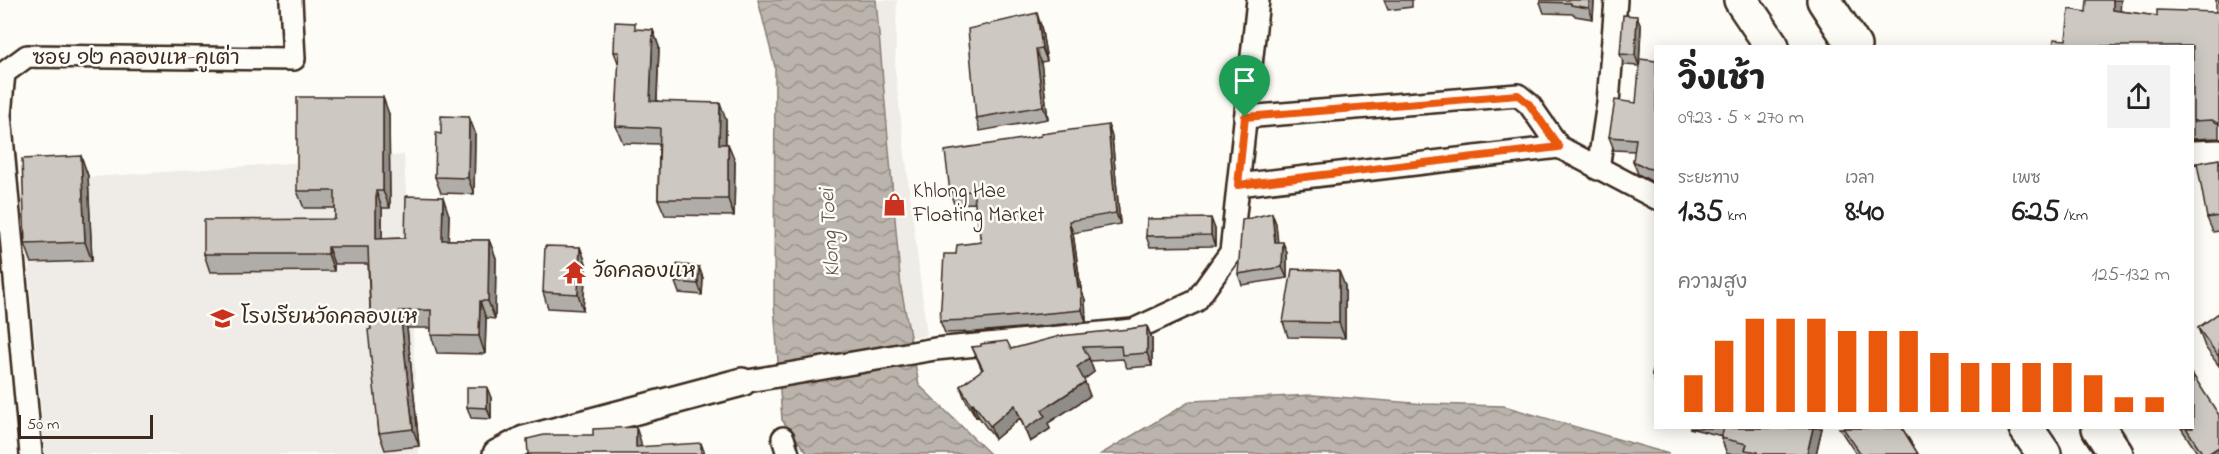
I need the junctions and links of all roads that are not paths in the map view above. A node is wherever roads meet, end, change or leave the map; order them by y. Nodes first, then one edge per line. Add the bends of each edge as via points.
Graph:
1 (291, 0) edge
2 (1258, 0) edge
3 (1616, 0) edge
4 (1741, 0) edge
5 (1824, 0) edge
6 (1771, 45) edge
7 (1853, 45) edge
8 (1245, 117) junction
9 (1559, 147) junction
10 (2219, 151) edge
11 (2194, 152) edge
12 (1598, 169) junction
13 (1238, 185) junction
14 (1654, 197) edge
15 (7, 284) edge
16 (742, 382) joint
17 (2027, 429) edge
18 (2100, 429) edge
19 (525, 447) edge
20 (31, 454) edge
21 (497, 454) edge
22 (2044, 454) edge
23 (2116, 454) edge

1 - 15 street, ซอย ๑๒ คลองแห-คูเต่า via 294,59 27,56 4,73 0,115
2 - 8 street
3 - 12 street
4 - 6 main road
5 - 7 main road
8 - 9 street via 1518,95 1529,104
8 - 13 street
9 - 12 street
9 - 13 street
10 - 11 street
12 - 14 street
13 - 16 street via 1231,252 1196,301 1133,330 935,349
15 - 20 street, ซอย ๑๒ คลองแห-คูเต่า
16 - 19 street
17 - 22 main road
18 - 23 main road
19 - 21 street

